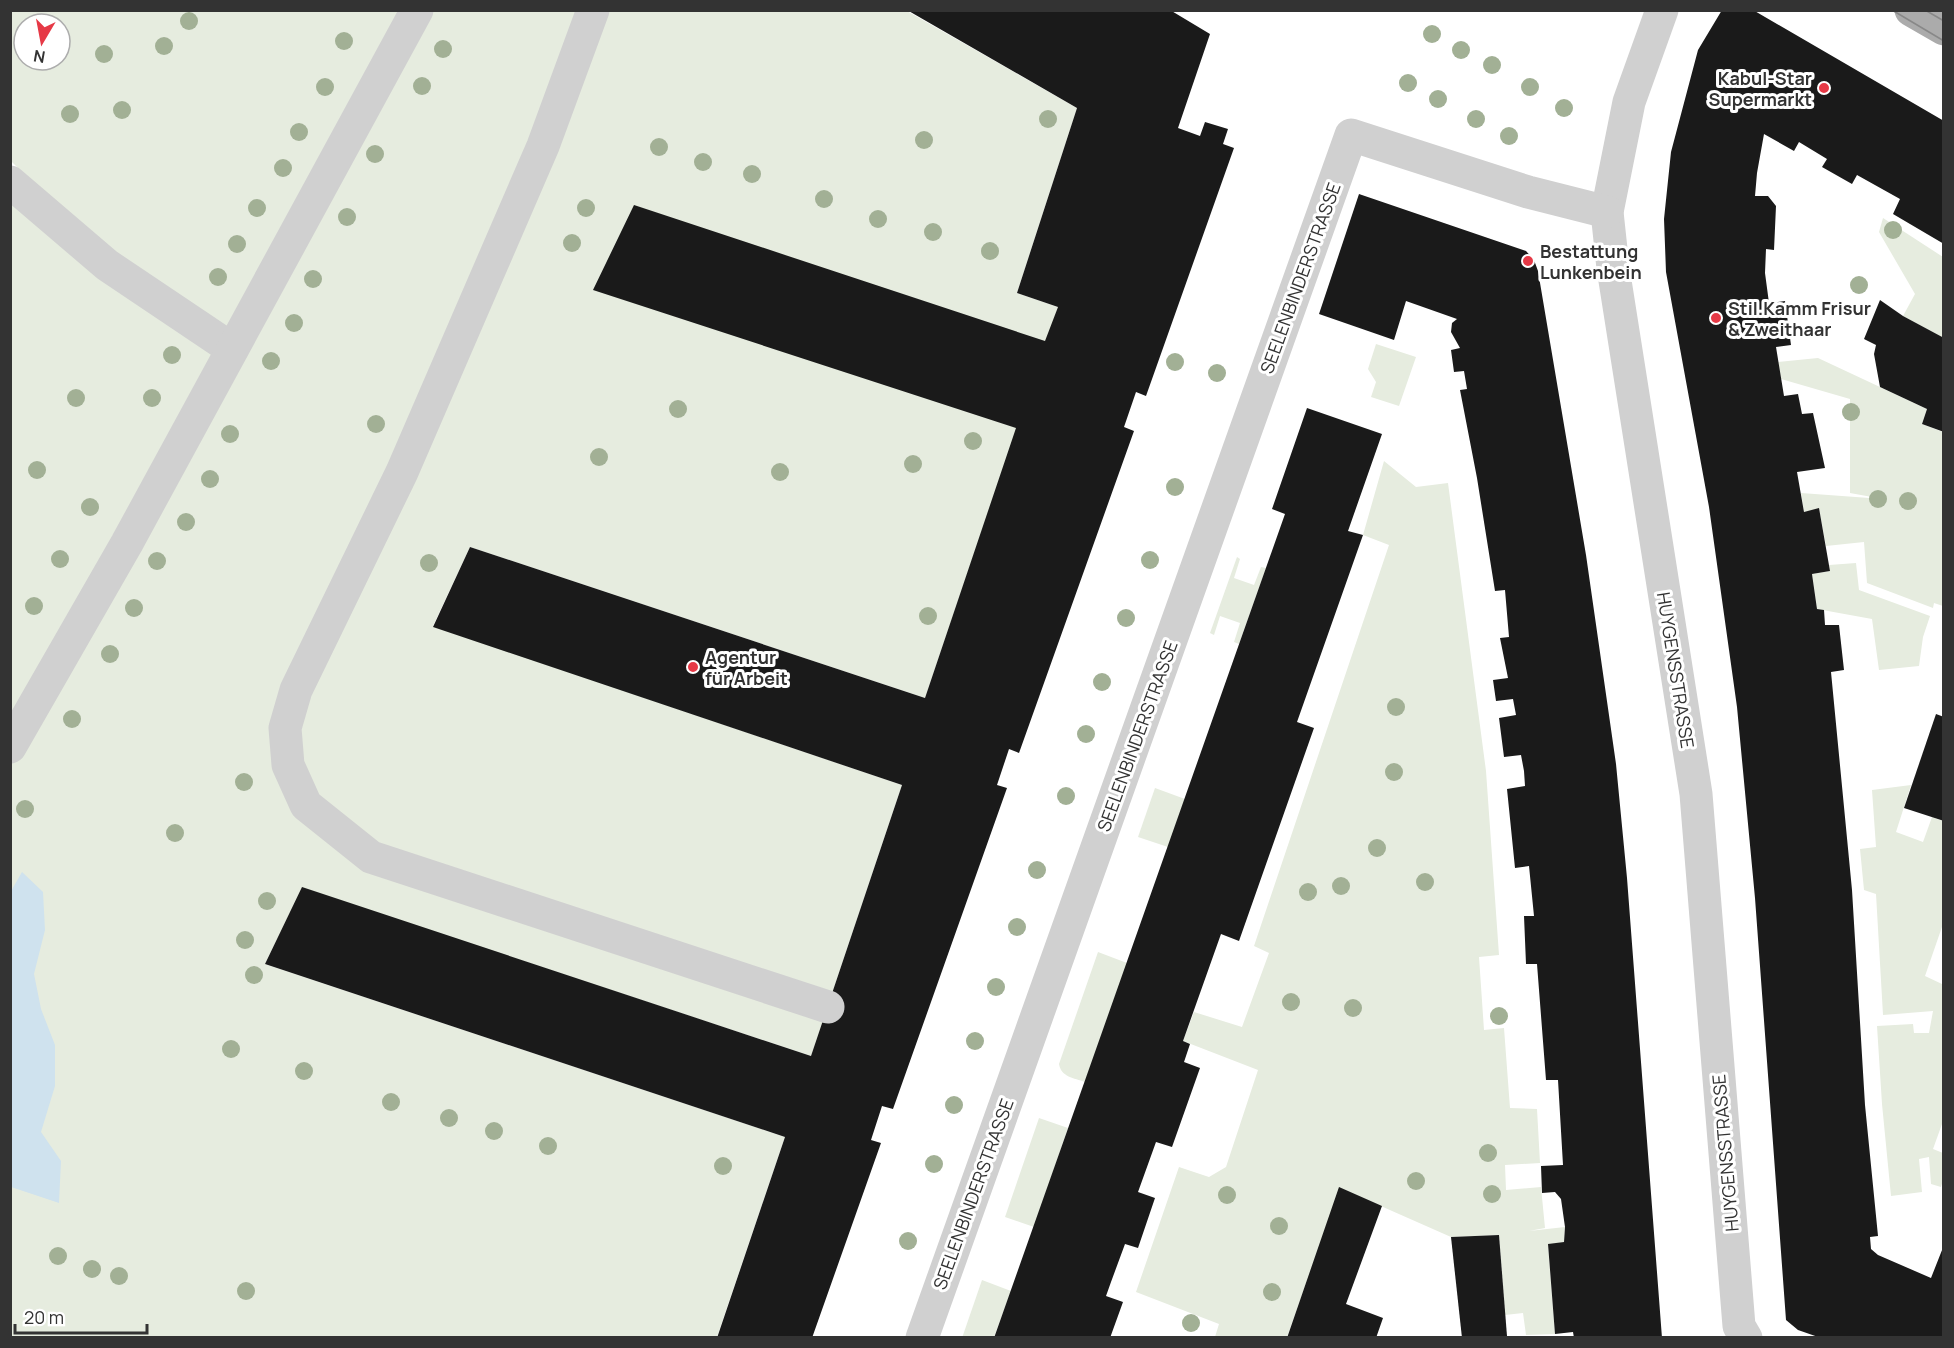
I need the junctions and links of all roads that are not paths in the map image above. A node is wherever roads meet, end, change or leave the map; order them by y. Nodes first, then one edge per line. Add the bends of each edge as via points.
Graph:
1 (417, 10) edge
2 (593, 10) edge
3 (1662, 10) edge
4 (1911, 10) edge
5 (1944, 29) edge
6 (10, 182) edge
7 (1607, 212) junction
8 (232, 350) junction
9 (10, 747) edge
10 (828, 1007) dead end
11 (922, 1338) edge
12 (1746, 1338) edge

1 - 8 street
2 - 10 street via 543,146 406,461 296,690 285,728 288,765 306,805 371,857
3 - 7 street, HUYGENSSTRASSE via 1629,102
4 - 5 main road
6 - 8 street via 107,265
7 - 11 street, SEELENBINDERSTRASSE via 1528,192 1351,135
7 - 12 street, HUYGENSSTRASSE via 1696,794 1739,1326
8 - 9 street

